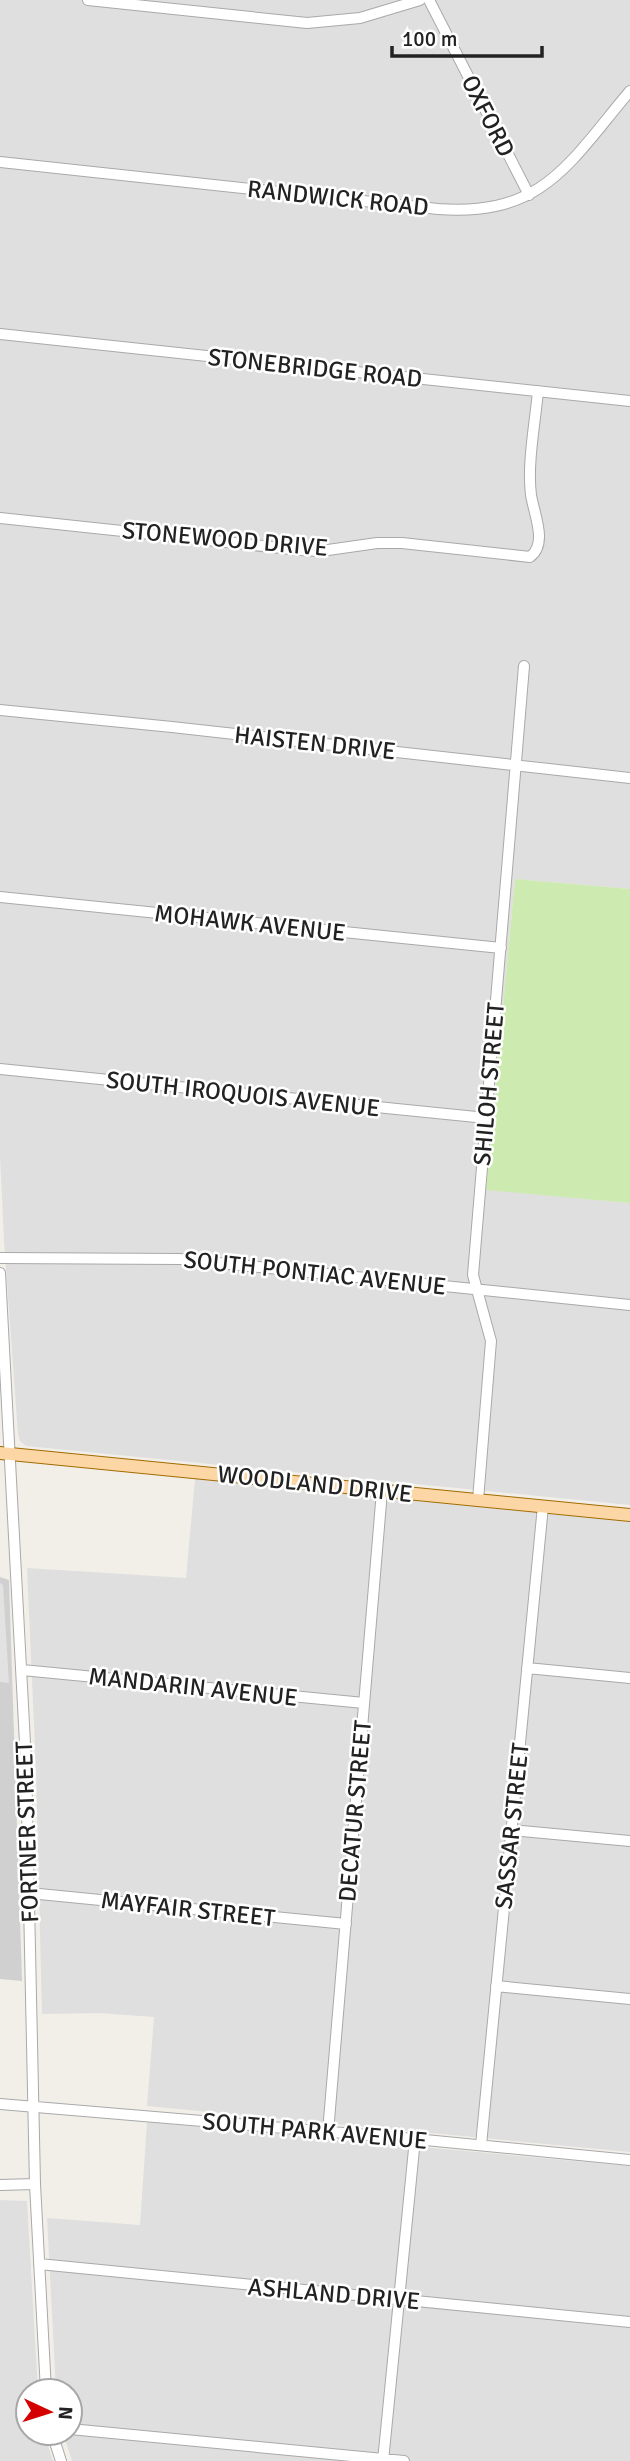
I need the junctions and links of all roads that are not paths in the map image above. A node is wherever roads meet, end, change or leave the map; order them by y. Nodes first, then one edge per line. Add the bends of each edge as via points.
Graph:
1 (88, 0) edge
2 (420, 0) edge
3 (429, 0) edge
4 (630, 91) edge
5 (0, 162) edge
6 (528, 195) junction
7 (0, 334) edge
8 (537, 391) junction
9 (630, 401) edge
10 (0, 517) edge
11 (524, 666) dead end
12 (0, 710) edge
13 (516, 765) junction
14 (630, 778) edge
15 (0, 898) edge
16 (500, 948) junction
17 (0, 1069) edge
18 (486, 1118) junction
19 (0, 1258) edge
20 (0, 1273) edge
21 (476, 1289) junction
22 (630, 1305) edge
23 (5, 1453) edge
24 (382, 1491) junction
25 (478, 1500) junction
26 (543, 1506) junction
27 (630, 1515) edge
28 (527, 1668) junction
29 (22, 1670) junction
30 (630, 1678) edge
31 (364, 1703) junction
32 (512, 1830) junction
33 (630, 1841) edge
34 (29, 1893) junction
35 (346, 1924) junction
36 (496, 1986) junction
37 (630, 1999) edge
38 (0, 2104) edge
39 (33, 2106) junction
40 (328, 2132) junction
41 (415, 2139) junction
42 (481, 2145) junction
43 (630, 2160) edge
44 (35, 2184) junction
45 (0, 2185) edge
46 (39, 2264) junction
47 (398, 2300) junction
48 (630, 2322) edge
49 (45, 2377) edge
50 (84, 2430) edge
51 (384, 2460) edge
52 (404, 2461) edge

1 - 2 street via 307,23 360,18
3 - 6 street, OXFORD
4 - 6 street, RANDWICK ROAD via 565,169
5 - 6 street, RANDWICK ROAD via 464,211 497,207
7 - 8 street, STONEBRIDGE ROAD
8 - 9 street, STONEBRIDGE ROAD
8 - 10 street, STONEWOOD DRIVE via 530,483 539,534 538,548 530,557 402,543 300,550
11 - 13 street, SHILOH STREET
12 - 13 street, HAISTEN DRIVE
13 - 14 street, HAISTEN DRIVE
13 - 16 street, SHILOH STREET
15 - 16 street, MOHAWK AVENUE
16 - 18 street, SHILOH STREET
17 - 18 street, SOUTH IROQUOIS AVENUE
18 - 21 street, SHILOH STREET via 473,1275
19 - 21 street, SOUTH PONTIAC AVENUE via 180,1259
20 - 23 street, FORTNER STREET
21 - 22 street, SOUTH PONTIAC AVENUE
21 - 25 street, SHILOH STREET via 491,1341
23 - 24 main road, WOODLAND DRIVE
23 - 29 street, FORTNER STREET
24 - 25 main road, WOODLAND DRIVE
24 - 31 street, DECATUR STREET
25 - 26 main road, WOODLAND DRIVE
26 - 27 main road, WOODLAND DRIVE
26 - 28 street, SASSAR STREET
28 - 30 street
28 - 32 street, SASSAR STREET
29 - 31 street, MANDARIN AVENUE
29 - 34 street, FORTNER STREET
31 - 35 street, DECATUR STREET
32 - 33 street
32 - 36 street, SASSAR STREET
34 - 35 street, MAYFAIR STREET
34 - 39 street, FORTNER STREET
35 - 40 street, DECATUR STREET
36 - 37 street
36 - 42 street, SASSAR STREET
38 - 39 street, SOUTH PARK AVENUE
39 - 40 street, SOUTH PARK AVENUE
39 - 44 street, FORTNER STREET
40 - 41 street, SOUTH PARK AVENUE
41 - 42 street, SOUTH PARK AVENUE
41 - 47 street
42 - 43 street, SOUTH PARK AVENUE
44 - 45 street
44 - 46 street, FORTNER STREET
46 - 47 street, ASHLAND DRIVE
46 - 49 street, FORTNER STREET
47 - 48 street, ASHLAND DRIVE
47 - 51 street
50 - 51 street
51 - 52 street

